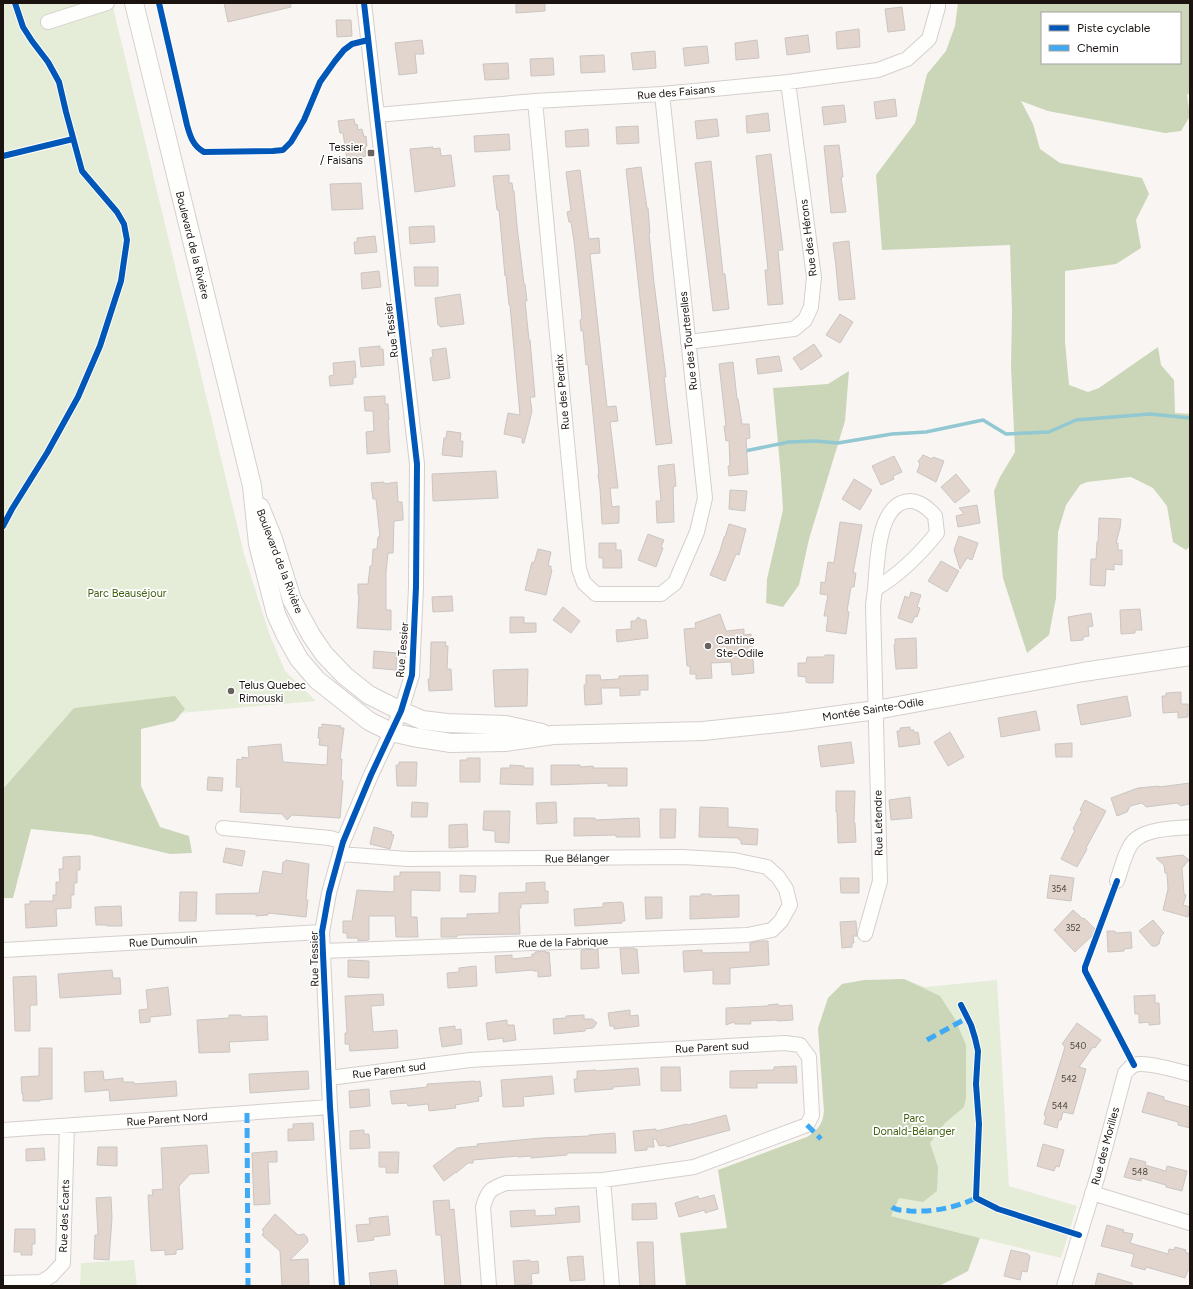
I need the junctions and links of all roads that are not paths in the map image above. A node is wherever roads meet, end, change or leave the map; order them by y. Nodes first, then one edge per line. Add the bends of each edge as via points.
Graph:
1 (107, 3) edge
2 (134, 3) edge
3 (364, 3) edge
4 (938, 3) edge
5 (48, 22) dead end
6 (788, 82) junction
7 (662, 94) junction
8 (535, 101) junction
9 (376, 115) junction
10 (688, 342) junction
11 (252, 486) junction
12 (675, 583) joint
13 (875, 589) junction
14 (1190, 656) edge
15 (876, 710) junction
16 (400, 711) junction
17 (391, 732) junction
18 (553, 735) junction
19 (223, 828) dead end
20 (1190, 828) edge
21 (341, 848) junction
22 (1117, 881) dead end
23 (790, 905) joint
24 (322, 932) junction
25 (865, 934) dead end
26 (3, 950) edge
27 (323, 951) junction
28 (1190, 1074) edge
29 (329, 1078) junction
30 (330, 1107) junction
31 (66, 1126) junction
32 (3, 1130) edge
33 (603, 1180) junction
34 (1092, 1193) junction
35 (1190, 1223) edge
36 (3, 1283) edge
37 (342, 1286) edge
38 (489, 1286) edge
39 (612, 1286) edge
40 (1064, 1286) edge

1 - 5 street
2 - 11 main road, Boulevard de la Rivière
3 - 9 street, Rue Tessier
4 - 6 street, Rue des Faisans via 929,39 907,59 878,70
6 - 7 street, Rue des Faisans
6 - 10 street, Rue des Hérons via 814,277 811,307 805,320 794,329
7 - 8 street, Rue des Faisans
7 - 10 street, Rue des Tourterelles
8 - 9 street, Rue des Faisans
8 - 12 street, Rue des Perdrix via 579,569 584,583 596,594 661,594
9 - 16 street, Rue Tessier via 417,464 412,675
10 - 12 street, Rue des Tourterelles via 705,498 697,532
11 - 16 main road, Boulevard de la Rivière via 273,539 292,600 310,635 345,676 369,695
11 - 17 main road, Boulevard de la Rivière via 258,544 276,614 292,648 317,680 369,721
13 - 13 street, Rue Letendre via 888,581 924,549 937,533 935,516 915,501 907,500 897,505 886,519 878,553
13 - 15 street, Rue Letendre via 873,605
14 - 15 main road, Montée Sainte-Odile via 1083,672
15 - 18 main road, Montée Sainte-Odile via 703,731
15 - 25 street, Rue Letendre via 880,881
16 - 17 street, Rue Tessier
16 - 18 main road, Montée Sainte-Odile via 422,720 506,725
17 - 18 main road, Montée Sainte-Odile via 451,742 504,742
17 - 21 street, Rue Tessier
19 - 21 street, Rue Bélanger via 330,838
20 - 22 street via 1150,832 1136,839 1130,846
21 - 23 street, Rue Bélanger via 408,860 682,857 734,860 767,867 778,876 786,889
21 - 24 street, Rue Tessier
23 - 27 street, Rue de la Fabrique via 781,921 772,930 747,935
24 - 26 street, Rue Dumoulin
24 - 27 street, Rue Tessier
27 - 29 street, Rue Tessier
28 - 34 street, Rue des Morilles via 1148,1064 1134,1065 1129,1069 1121,1085
29 - 30 street, Rue Tessier
29 - 33 street, Rue Parent sud via 470,1060 785,1043 800,1046 809,1057 812,1115 807,1125 694,1168
30 - 31 street, Rue Parent Nord
30 - 37 street, Rue Tessier
31 - 32 street, Rue Parent Nord
31 - 36 street, Rue des Écarts via 63,1263 51,1276 40,1282
33 - 38 street, Rue Parent sud via 506,1182 492,1188 483,1207
33 - 39 street
34 - 35 street
34 - 40 street, Rue des Morilles

